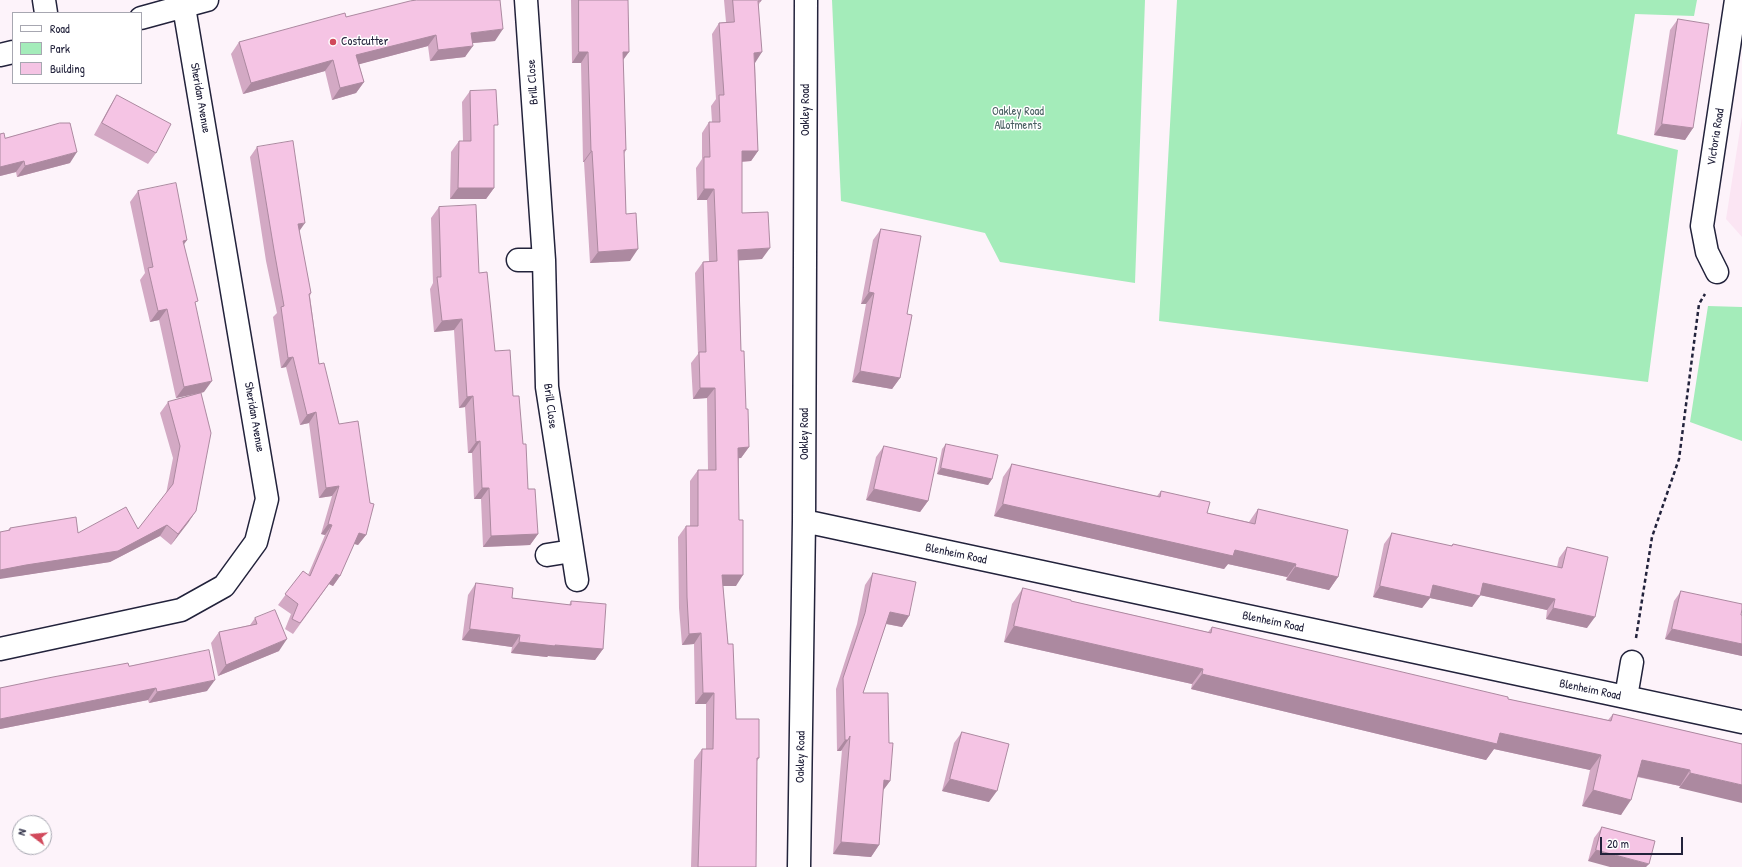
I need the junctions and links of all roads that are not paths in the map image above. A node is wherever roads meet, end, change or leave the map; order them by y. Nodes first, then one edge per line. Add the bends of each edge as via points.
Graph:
1 (44, 0) edge
2 (208, 0) edge
3 (526, 0) edge
4 (806, 0) edge
5 (1736, 0) edge
6 (184, 7) junction
7 (46, 12) edge
8 (142, 18) edge
9 (12, 52) edge
10 (0, 55) edge
11 (518, 260) dead end
12 (544, 260) junction
13 (1717, 272) road end
14 (804, 521) junction
15 (572, 551) junction
16 (547, 554) dead end
17 (577, 580) dead end
18 (0, 649) edge
19 (1632, 662) road end
20 (1626, 697) junction
21 (1742, 722) edge
22 (799, 867) edge

1 - 7 street
2 - 6 street
3 - 12 street, Brill Close
4 - 14 street, Oakley Road
5 - 13 street, Victoria Road via 1702,226 1708,252
6 - 8 street
6 - 18 street, Sheridan Avenue via 267,499 256,542 224,586 181,610
9 - 10 street
11 - 12 street
12 - 15 street, Brill Close via 547,387
14 - 20 street, Blenheim Road
14 - 22 street, Oakley Road
15 - 16 street
15 - 17 street, Brill Close
19 - 20 street
20 - 21 street, Blenheim Road

